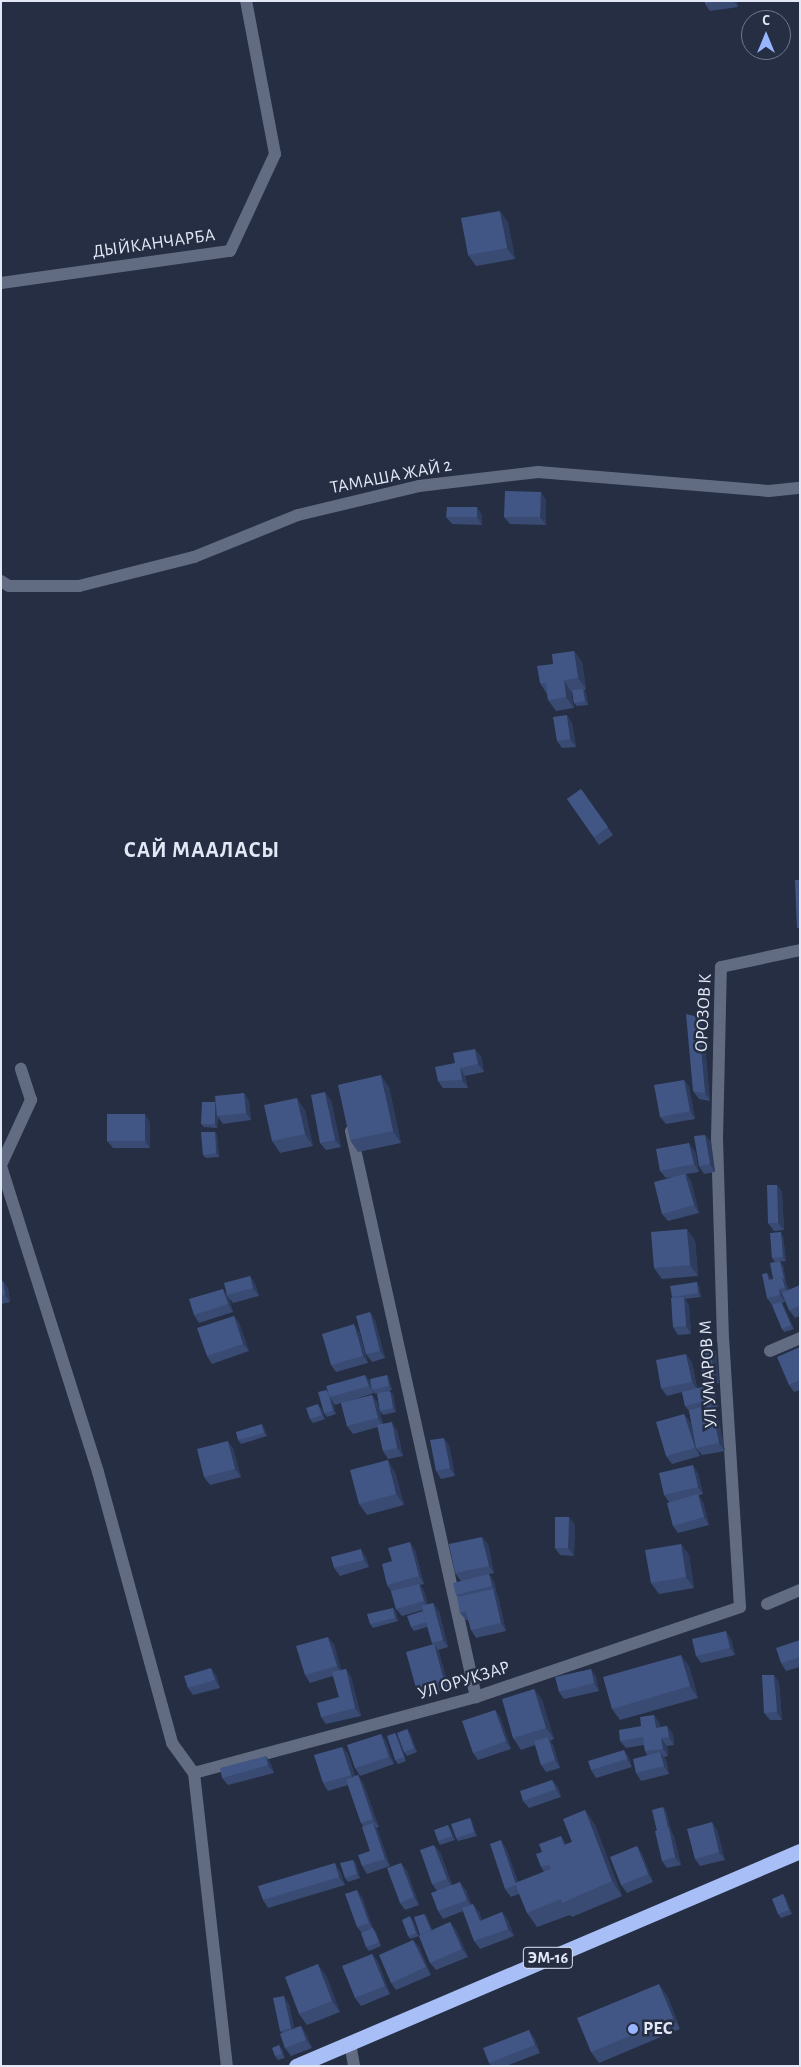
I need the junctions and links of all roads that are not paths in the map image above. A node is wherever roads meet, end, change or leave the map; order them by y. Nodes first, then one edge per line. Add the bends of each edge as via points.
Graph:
1 (246, 1) edge
2 (1, 283) edge
3 (800, 488) edge
4 (1, 580) edge
5 (800, 950) edge
6 (20, 1069) dead end
7 (348, 1121) edge
8 (717, 1139) joint
9 (1, 1166) edge
10 (800, 1338) edge
11 (770, 1351) dead end
12 (800, 1590) edge
13 (767, 1604) dead end
14 (740, 1607) joint
15 (476, 1697) junction
16 (194, 1773) junction
17 (800, 1851) edge
18 (350, 2043) junction
19 (226, 2066) edge
20 (296, 2066) edge
21 (354, 2066) edge

1 - 2 street, ДЫЙКАНЧАРБА via 275,154 230,251
3 - 4 street, ТАМАША ЖАЙ 2 via 769,491 538,472 419,486 298,515 194,557 79,586 9,586
5 - 8 street, ОРОЗОВ К via 721,967
6 - 9 street via 31,1100
7 - 15 street
8 - 14 street, УЛ УМАРОВ М via 724,1340
9 - 16 street via 98,1472 172,1743
10 - 11 street
12 - 13 street
14 - 15 street, УЛ ОРУКЗАР
15 - 16 street, УЛ ОРУКЗАР
16 - 19 street
17 - 18 highway, ЭМ-16
18 - 20 highway, ЭМ-16
18 - 21 street

